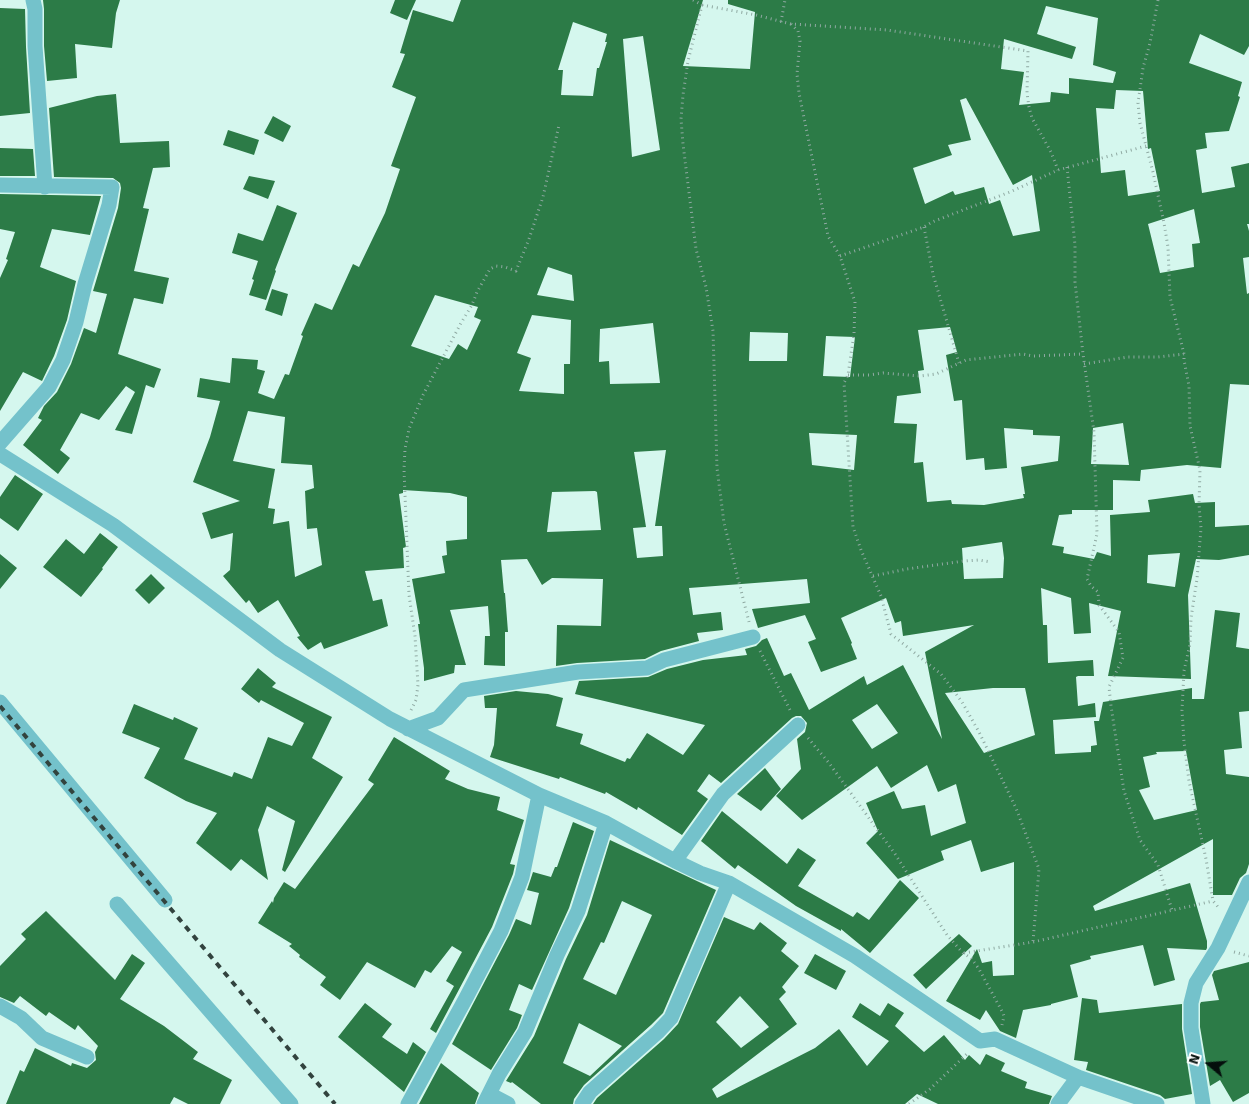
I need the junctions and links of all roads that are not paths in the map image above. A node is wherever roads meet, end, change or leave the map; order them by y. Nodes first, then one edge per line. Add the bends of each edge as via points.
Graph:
1 (33, 0) edge
2 (0, 185) edge
3 (45, 187) junction
4 (0, 443) edge
5 (0, 454) edge
6 (753, 637) road end
7 (0, 702) edge
8 (798, 725) road end
9 (408, 729) junction
10 (539, 795) junction
11 (606, 823) junction
12 (675, 861) junction
13 (1249, 882) edge
14 (729, 883) junction
15 (165, 900) dead end
16 (117, 904) dead end
17 (0, 1006) edge
18 (87, 1057) dead end
19 (1078, 1077) junction
20 (487, 1099) edge
21 (291, 1104) edge
22 (408, 1104) edge
23 (508, 1104) edge
24 (582, 1104) edge
25 (1058, 1104) edge
26 (1157, 1104) edge
27 (1203, 1104) edge

1 - 3 street
2 - 3 street
3 - 4 street via 112,187 63,360 49,387
5 - 9 street via 113,525 280,650
6 - 9 street via 664,660 647,668 578,672 464,690 438,718
7 - 15 street
8 - 12 street via 723,794
9 - 10 street
10 - 11 street
10 - 22 street via 522,877 501,931
11 - 12 street
11 - 20 street via 578,910 525,1032
12 - 14 street
13 - 27 street via 1218,948 1196,984 1191,1003
14 - 19 street via 855,956 988,1040
14 - 24 street via 671,1018 590,1092
16 - 21 street
17 - 18 street via 21,1018 42,1038
19 - 25 street
19 - 26 street
20 - 23 street

